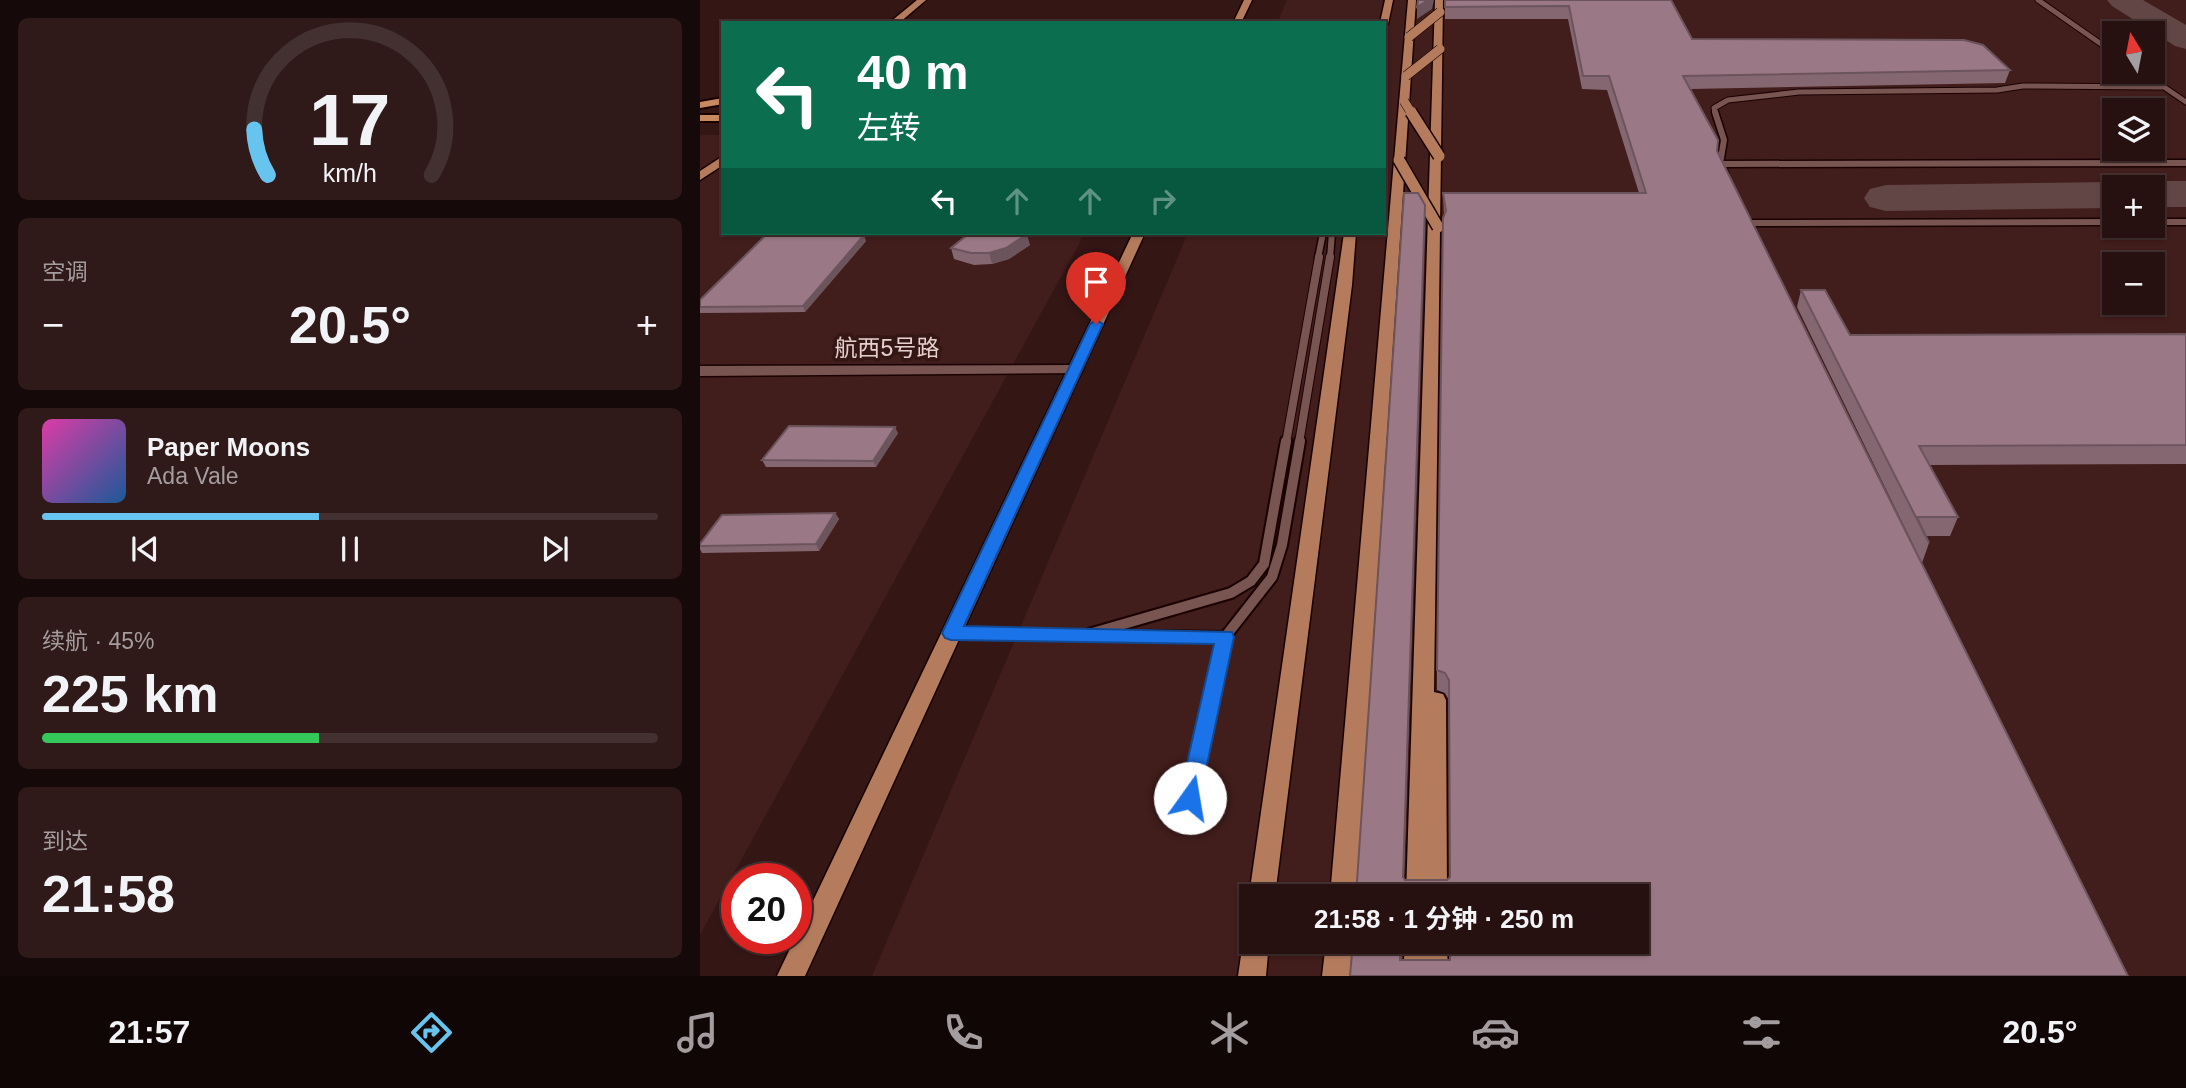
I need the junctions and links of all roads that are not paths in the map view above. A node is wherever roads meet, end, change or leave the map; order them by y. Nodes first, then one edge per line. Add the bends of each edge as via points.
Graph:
1 (922, 0) edge
2 (1248, 0) edge
3 (1389, 0) edge
4 (1412, 0) edge
5 (2038, 0) edge
6 (1440, 4) edge
7 (896, 21) edge
8 (1238, 21) edge
9 (1385, 21) edge
10 (1409, 37) junction
11 (2102, 45) edge
12 (1440, 49) junction
13 (1406, 76) junction
14 (2010, 79) edge
15 (2159, 84) edge
16 (2023, 86) junction
17 (2163, 87) junction
18 (721, 101) edge
19 (1404, 101) junction
20 (2186, 102) edge
21 (700, 105) edge
22 (700, 118) edge
23 (721, 118) edge
24 (1439, 156) junction
25 (1399, 160) junction
26 (721, 161) edge
27 (2186, 163) edge
28 (1720, 164) junction
29 (700, 177) edge
30 (1732, 188) edge
31 (1743, 211) edge
32 (2102, 222) edge
33 (2165, 222) edge
34 (2186, 222) edge
35 (1749, 223) junction
36 (1438, 227) junction
37 (1138, 235) edge
38 (1324, 235) edge
39 (1332, 235) edge
40 (1350, 235) edge
41 (1755, 236) edge
42 (1075, 370) junction
43 (700, 371) edge
44 (951, 633) junction
45 (1089, 634) junction
46 (1225, 637) junction
47 (1190, 798) dead end
48 (1264, 884) edge
49 (1344, 884) edge
50 (1419, 884) edge
51 (1434, 884) edge
52 (1255, 954) edge
53 (1338, 954) edge
54 (1418, 954) edge
55 (1434, 954) edge
56 (791, 976) edge
57 (1252, 976) edge
58 (1336, 976) edge
59 (1417, 976) edge
60 (1434, 976) edge

1 - 7 main road
2 - 8 main road
3 - 9 main road
4 - 10 main road
5 - 11 lane
6 - 10 main road, bridge
6 - 12 main road
6 - 50 main road
10 - 13 main road
12 - 13 main road, bridge
12 - 24 main road
13 - 19 main road
14 - 16 lane
15 - 17 lane
16 - 17 lane
16 - 28 lane via 1805,91 1726,99 1714,108 1724,140
17 - 20 lane
18 - 21 highway
19 - 24 main road, bridge
19 - 25 main road
22 - 23 highway
24 - 36 main road
25 - 36 main road, bridge
25 - 49 main road
26 - 29 main road
27 - 28 lane
28 - 30 lane
31 - 35 lane
32 - 35 lane
33 - 34 lane
35 - 41 lane
36 - 51 main road
37 - 42 main road
38 - 45 lane via 1264,564 1251,581 1231,593
39 - 46 lane via 1282,545 1272,577
40 - 48 main road
42 - 43 street, 航西5号路
42 - 44 main road
44 - 45 lane
44 - 56 main road
45 - 46 lane
46 - 47 lane
52 - 57 main road
53 - 58 main road
54 - 59 main road
55 - 60 main road

